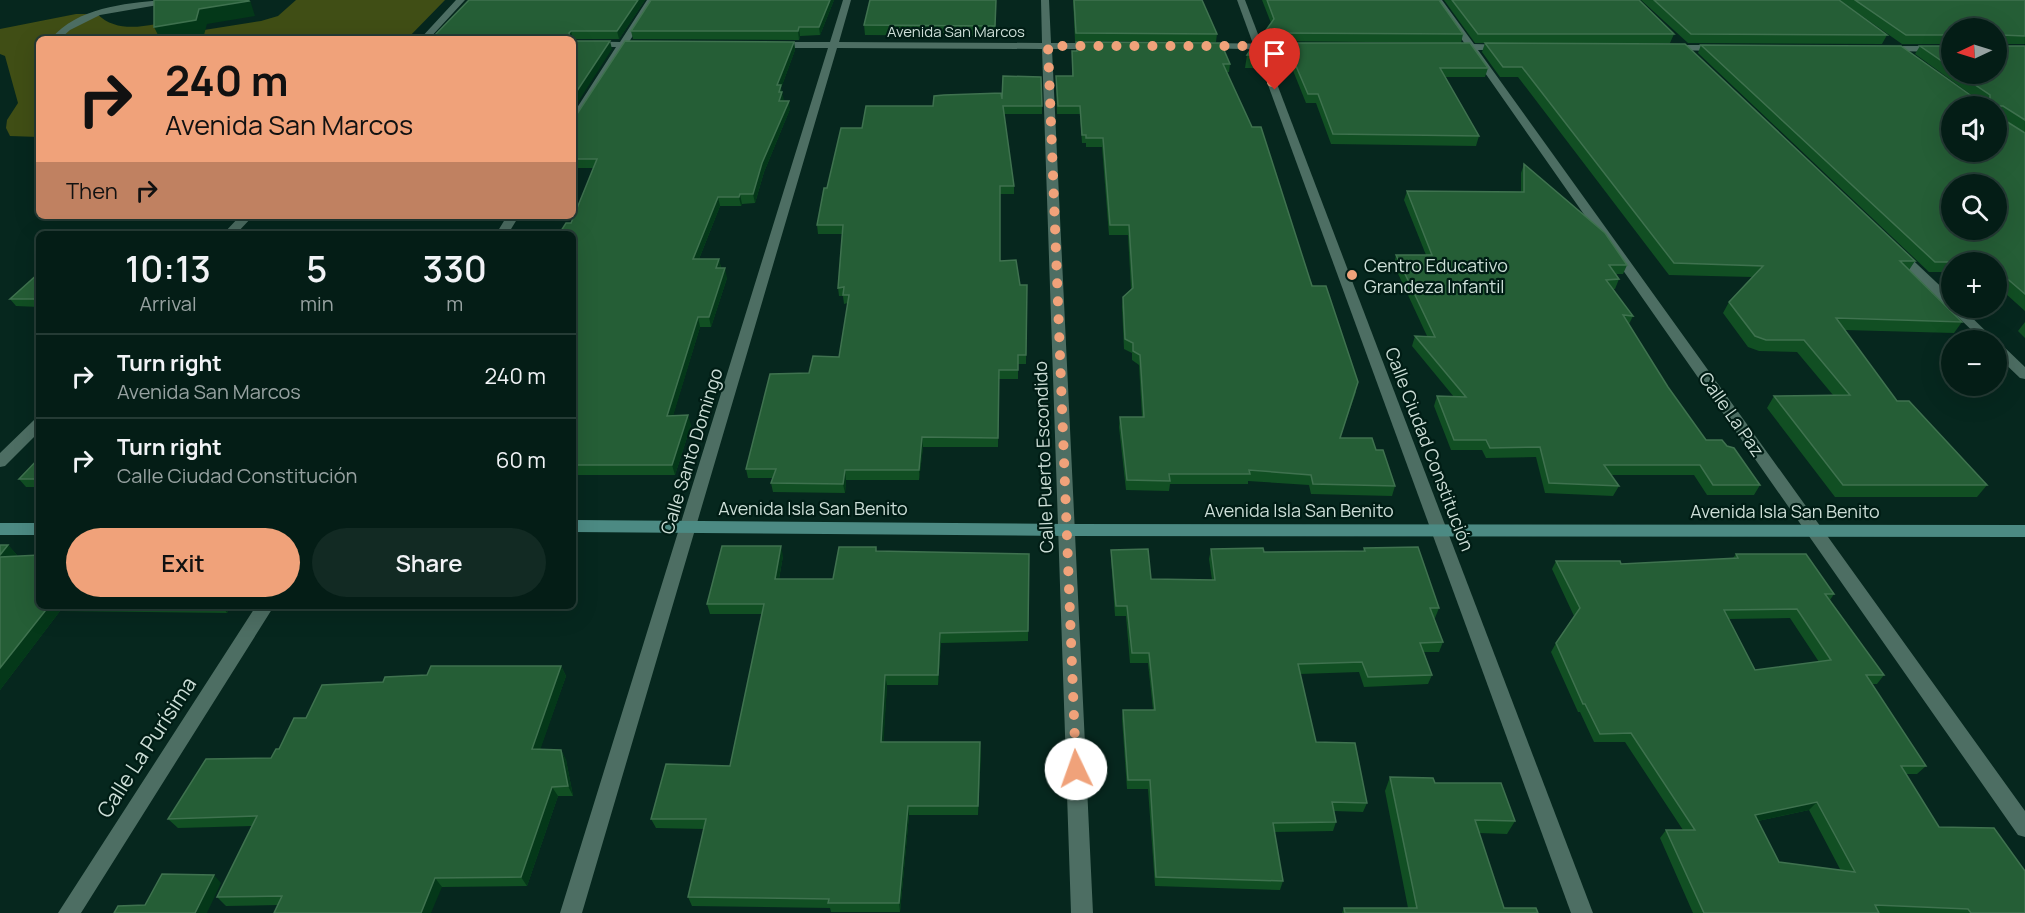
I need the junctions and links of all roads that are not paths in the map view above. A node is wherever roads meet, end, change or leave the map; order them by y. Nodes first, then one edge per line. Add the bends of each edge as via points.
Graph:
1 (106, 0) edge
2 (183, 0) edge
3 (461, 0) edge
4 (651, 0) edge
5 (847, 0) edge
6 (1045, 0) edge
7 (1241, 0) edge
8 (1438, 0) edge
9 (102, 12) junction
10 (57, 36) edge
11 (427, 36) edge
12 (1889, 42) edge
13 (576, 44) edge
14 (1680, 44) junction
15 (622, 45) junction
16 (658, 45) edge
17 (763, 45) edge
18 (833, 45) junction
19 (1048, 46) junction
20 (1106, 46) edge
21 (1188, 46) edge
22 (1258, 46) junction
23 (1294, 47) edge
24 (1448, 47) edge
25 (1472, 47) junction
26 (1519, 47) edge
27 (1660, 48) edge
28 (1732, 48) edge
29 (1875, 49) edge
30 (1899, 49) junction
31 (1941, 49) edge
32 (1693, 56) edge
33 (1916, 62) edge
34 (576, 117) edge
35 (244, 219) edge
36 (232, 231) edge
37 (1891, 246) edge
38 (1941, 294) edge
39 (1966, 318) edge
40 (1978, 330) edge
41 (2007, 358) edge
42 (2025, 375) edge
43 (36, 426) edge
44 (0, 462) edge
45 (576, 526) edge
46 (688, 526) junction
47 (0, 529) edge
48 (36, 529) edge
49 (1065, 530) junction
50 (1440, 530) junction
51 (1816, 530) junction
52 (2025, 531) edge
53 (262, 609) edge
54 (2025, 828) edge
55 (69, 913) edge
56 (571, 913) edge
57 (1083, 913) edge
58 (1582, 913) edge

1 - 9 street
2 - 9 street
3 - 11 street
4 - 15 street
5 - 18 street, Calle Santo Domingo
6 - 19 street, Calle Puerto Escondido
7 - 22 street, Calle Ciudad Constitución
8 - 25 street, Calle La Paz
9 - 10 street via 64,27
12 - 30 street
13 - 15 street
14 - 27 street
14 - 28 street
14 - 32 street
15 - 16 street
15 - 34 street
17 - 18 street, Avenida San Marcos
18 - 19 street, Avenida San Marcos
18 - 46 street, Calle Santo Domingo
19 - 20 street, Avenida San Marcos
19 - 49 street, Calle Puerto Escondido
21 - 22 street
22 - 23 street
22 - 50 street, Calle Ciudad Constitución
24 - 25 street
25 - 26 street
25 - 51 street, Calle La Paz
29 - 30 street
30 - 31 street
30 - 33 street
35 - 36 street
37 - 38 street
39 - 40 street
41 - 42 street
43 - 44 street
45 - 46 main road, Avenida Isla San Benito
46 - 49 main road, Avenida Isla San Benito
46 - 56 street, Calle Santo Domingo
47 - 48 main road
49 - 50 main road, Avenida Isla San Benito
49 - 57 street, Calle Puerto Escondido
50 - 51 main road, Avenida Isla San Benito
50 - 58 street, Calle Ciudad Constitución
51 - 52 main road, Avenida Isla San Benito
51 - 54 street, Calle La Paz
53 - 55 street, Calle La Purísima

